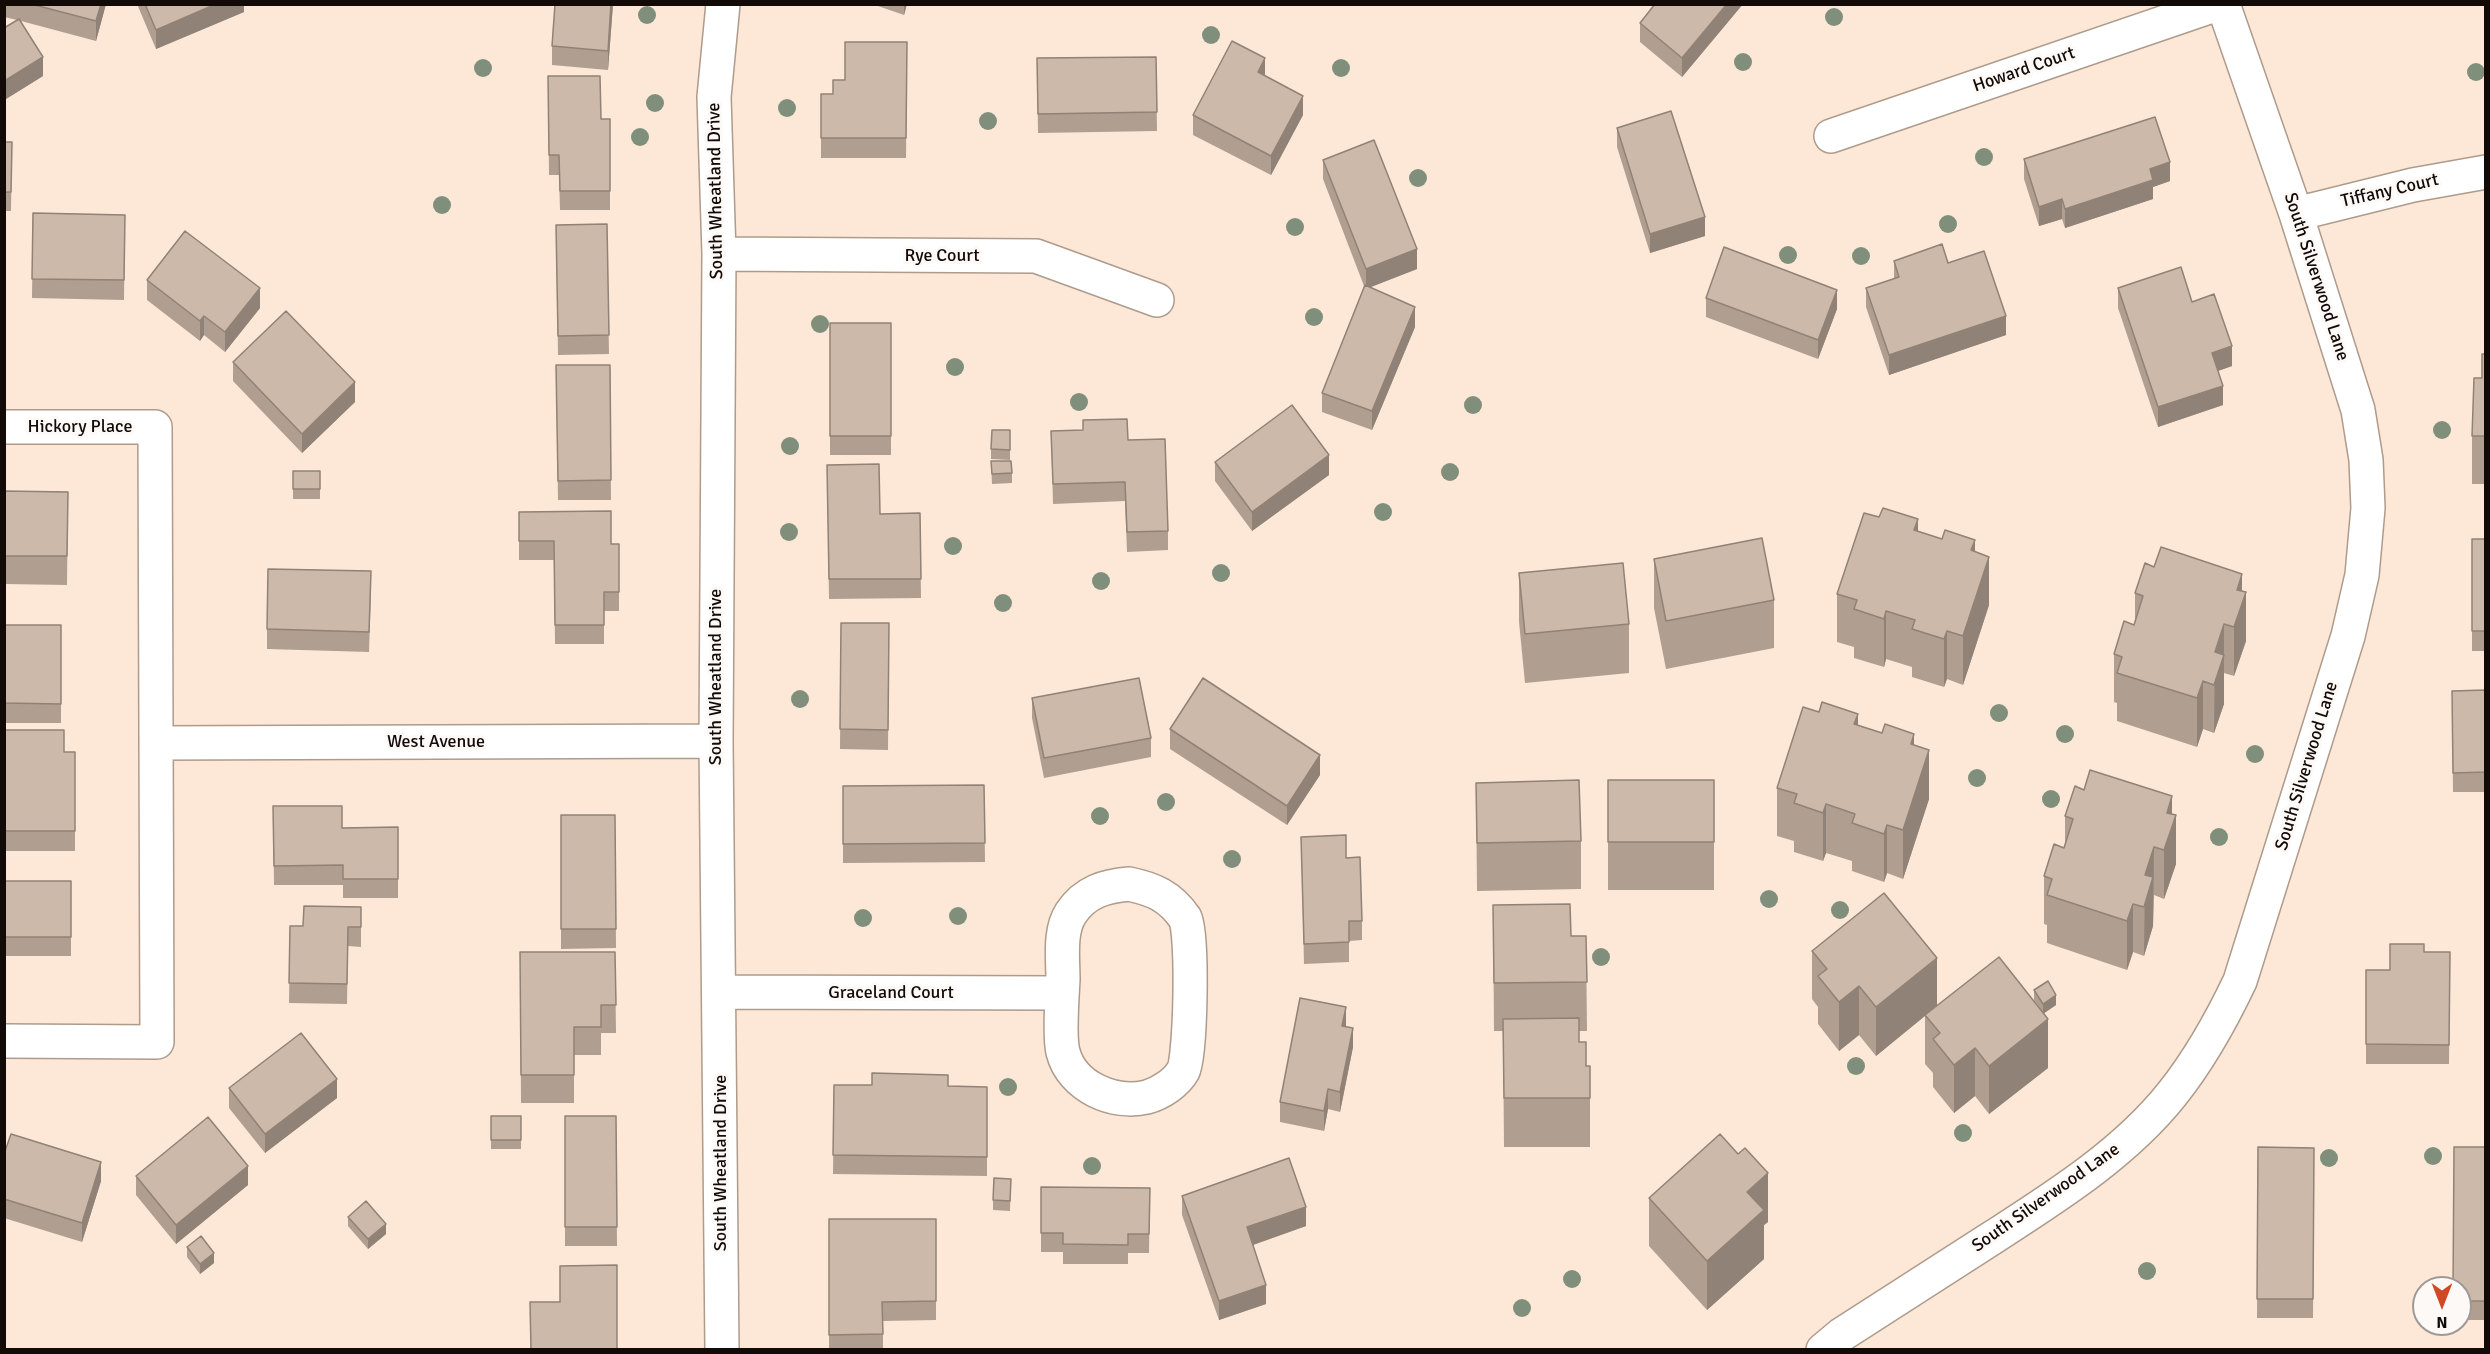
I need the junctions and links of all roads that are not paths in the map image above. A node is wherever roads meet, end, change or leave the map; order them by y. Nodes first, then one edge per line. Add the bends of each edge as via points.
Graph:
1 (723, 4) edge
2 (2218, 4) edge
3 (2223, 4) edge
4 (1831, 136) dead end
5 (2486, 172) edge
6 (2296, 214) junction
7 (718, 254) junction
8 (1157, 300) dead end
9 (4, 427) edge
10 (716, 741) junction
11 (156, 743) junction
12 (720, 992) junction
13 (1062, 993) junction
14 (4, 1041) edge
15 (722, 1350) edge
16 (1823, 1350) edge

1 - 7 street, South Wheatland Drive via 714,97
2 - 4 street, Howard Court
3 - 6 street, South Silverwood Lane
5 - 6 street, Tiffany Court via 2412,185
6 - 16 street, South Silverwood Lane via 2358,410 2368,508 2362,575 2348,636 2240,981 2200,1055 2171,1095 2131,1137 2033,1211
7 - 8 street, Rye Court via 1036,256
7 - 10 street, South Wheatland Drive
9 - 11 street, Hickory Place via 155,427
10 - 11 street, West Avenue
10 - 12 street, South Wheatland Drive
11 - 14 street via 157,1042
12 - 13 street, Graceland Court
12 - 15 street, South Wheatland Drive
13 - 13 street via 1063,1052 1073,1072 1089,1087 1106,1095 1124,1097 1147,1097 1168,1087 1183,1070 1188,1051 1190,939 1186,920 1161,893 1152,889 1129,884 1105,886 1086,896 1070,914 1063,937

